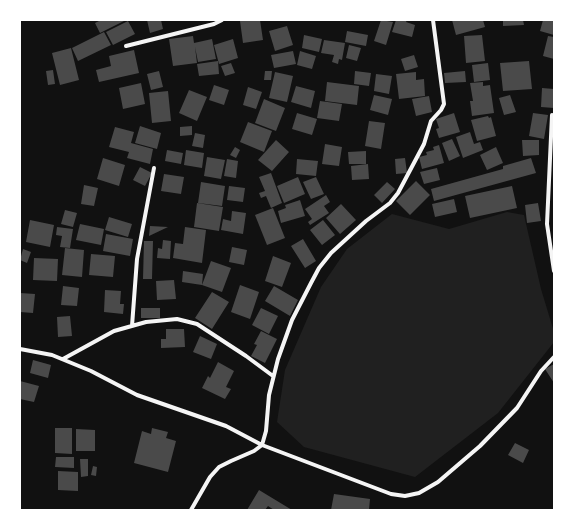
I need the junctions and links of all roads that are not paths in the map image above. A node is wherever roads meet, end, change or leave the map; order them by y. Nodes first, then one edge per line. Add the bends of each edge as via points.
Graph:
1 (222, 20) edge
2 (433, 20) edge
3 (126, 46) dead end
4 (552, 115) dead end
5 (154, 168) dead end
6 (554, 271) edge
7 (132, 326) junction
8 (20, 349) edge
9 (554, 357) edge
10 (63, 359) junction
11 (273, 376) junction
12 (262, 445) junction
13 (191, 510) edge

1 - 3 street
2 - 11 street via 444,104 431,121 424,144 390,203 366,220 319,268 292,320
4 - 6 street via 547,224
5 - 7 street via 137,259
7 - 10 street via 114,331
7 - 11 street via 177,319 197,324
8 - 10 street
9 - 12 street via 541,371 517,408 480,446 438,482 419,493 405,496 392,494
10 - 12 street via 137,395 226,426
11 - 12 street
12 - 13 street via 219,467 210,477

